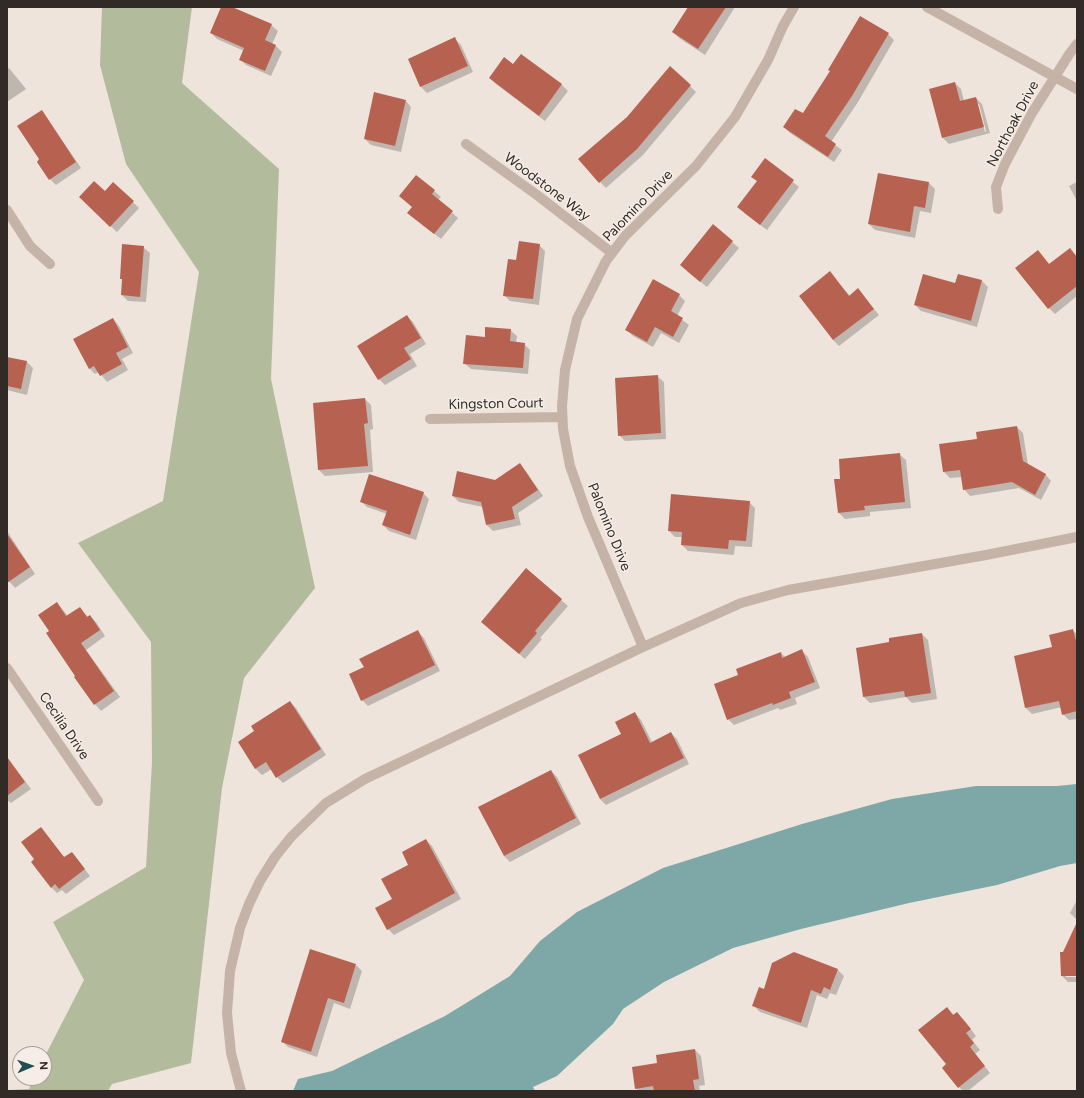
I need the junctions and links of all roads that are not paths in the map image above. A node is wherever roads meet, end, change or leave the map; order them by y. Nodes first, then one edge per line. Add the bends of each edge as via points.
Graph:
1 (794, 7) edge
2 (927, 7) edge
3 (1077, 44) edge
4 (1055, 76) junction
5 (1077, 88) edge
6 (466, 144) dead end
7 (998, 209) dead end
8 (7, 210) edge
9 (612, 253) junction
10 (50, 264) dead end
11 (562, 417) junction
12 (430, 419) dead end
13 (1077, 537) edge
14 (643, 647) junction
15 (7, 668) edge
16 (98, 801) dead end
17 (241, 1091) edge

1 - 9 street, Palomino Drive via 768,60 735,117 696,166 625,236
2 - 4 street
3 - 4 street, Northoak Drive
4 - 5 street
4 - 7 street, Northoak Drive via 1005,164 996,188
6 - 9 street, Woodstone Way
8 - 10 street via 30,246
9 - 11 street, Palomino Drive via 577,319 565,370
11 - 12 street, Kingston Court
11 - 14 street, Palomino Drive via 570,466 588,517
13 - 14 street via 788,590 741,603
14 - 17 street via 365,779 326,803 291,837 275,857 249,904 240,928 230,971 228,1020 231,1053
15 - 16 street, Cecilia Drive

